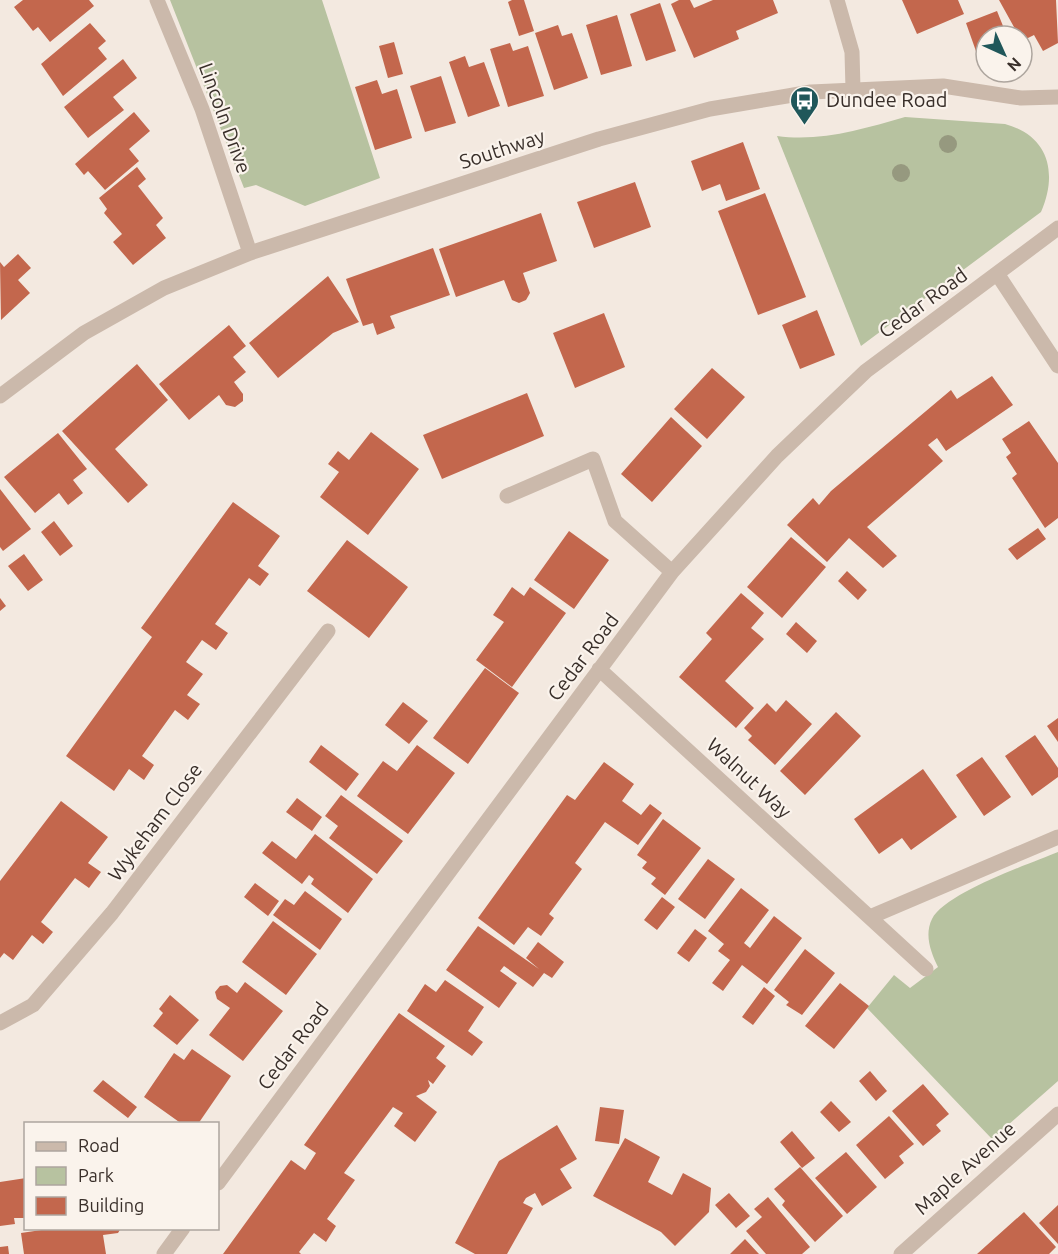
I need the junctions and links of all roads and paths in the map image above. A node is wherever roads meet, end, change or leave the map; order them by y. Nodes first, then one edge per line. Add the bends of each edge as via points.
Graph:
1 (157, 0) edge
2 (837, 0) edge
3 (853, 89) junction
4 (1058, 97) edge
5 (1058, 228) edge
6 (250, 253) junction
7 (998, 275) junction
8 (1058, 366) edge
9 (0, 396) edge
10 (507, 496) dead end
11 (672, 573) junction
12 (328, 631) dead end
13 (599, 669) junction
14 (1058, 837) edge
15 (870, 917) junction
16 (926, 969) dead end
17 (0, 1023) edge
18 (1058, 1114) edge
19 (219, 1182) edge
20 (182, 1230) edge
21 (164, 1254) edge
22 (900, 1254) edge

1 - 6 street, Lincoln Drive via 202,109
2 - 3 street via 852,52
3 - 4 street, Southway via 943,86 1021,98
3 - 6 street, Southway via 810,92 663,121
5 - 7 street, Cedar Road
6 - 9 street, Southway via 164,288 84,333
7 - 8 street
7 - 11 street, Cedar Road via 866,371 777,456
10 - 11 street via 593,459 615,521
11 - 13 street, Cedar Road
12 - 17 street, Wykeham Close via 112,913 33,1005
13 - 15 street, Walnut Way
13 - 19 street, Cedar Road
14 - 15 street
15 - 16 street, Walnut Way
18 - 22 street, Maple Avenue
20 - 21 street

